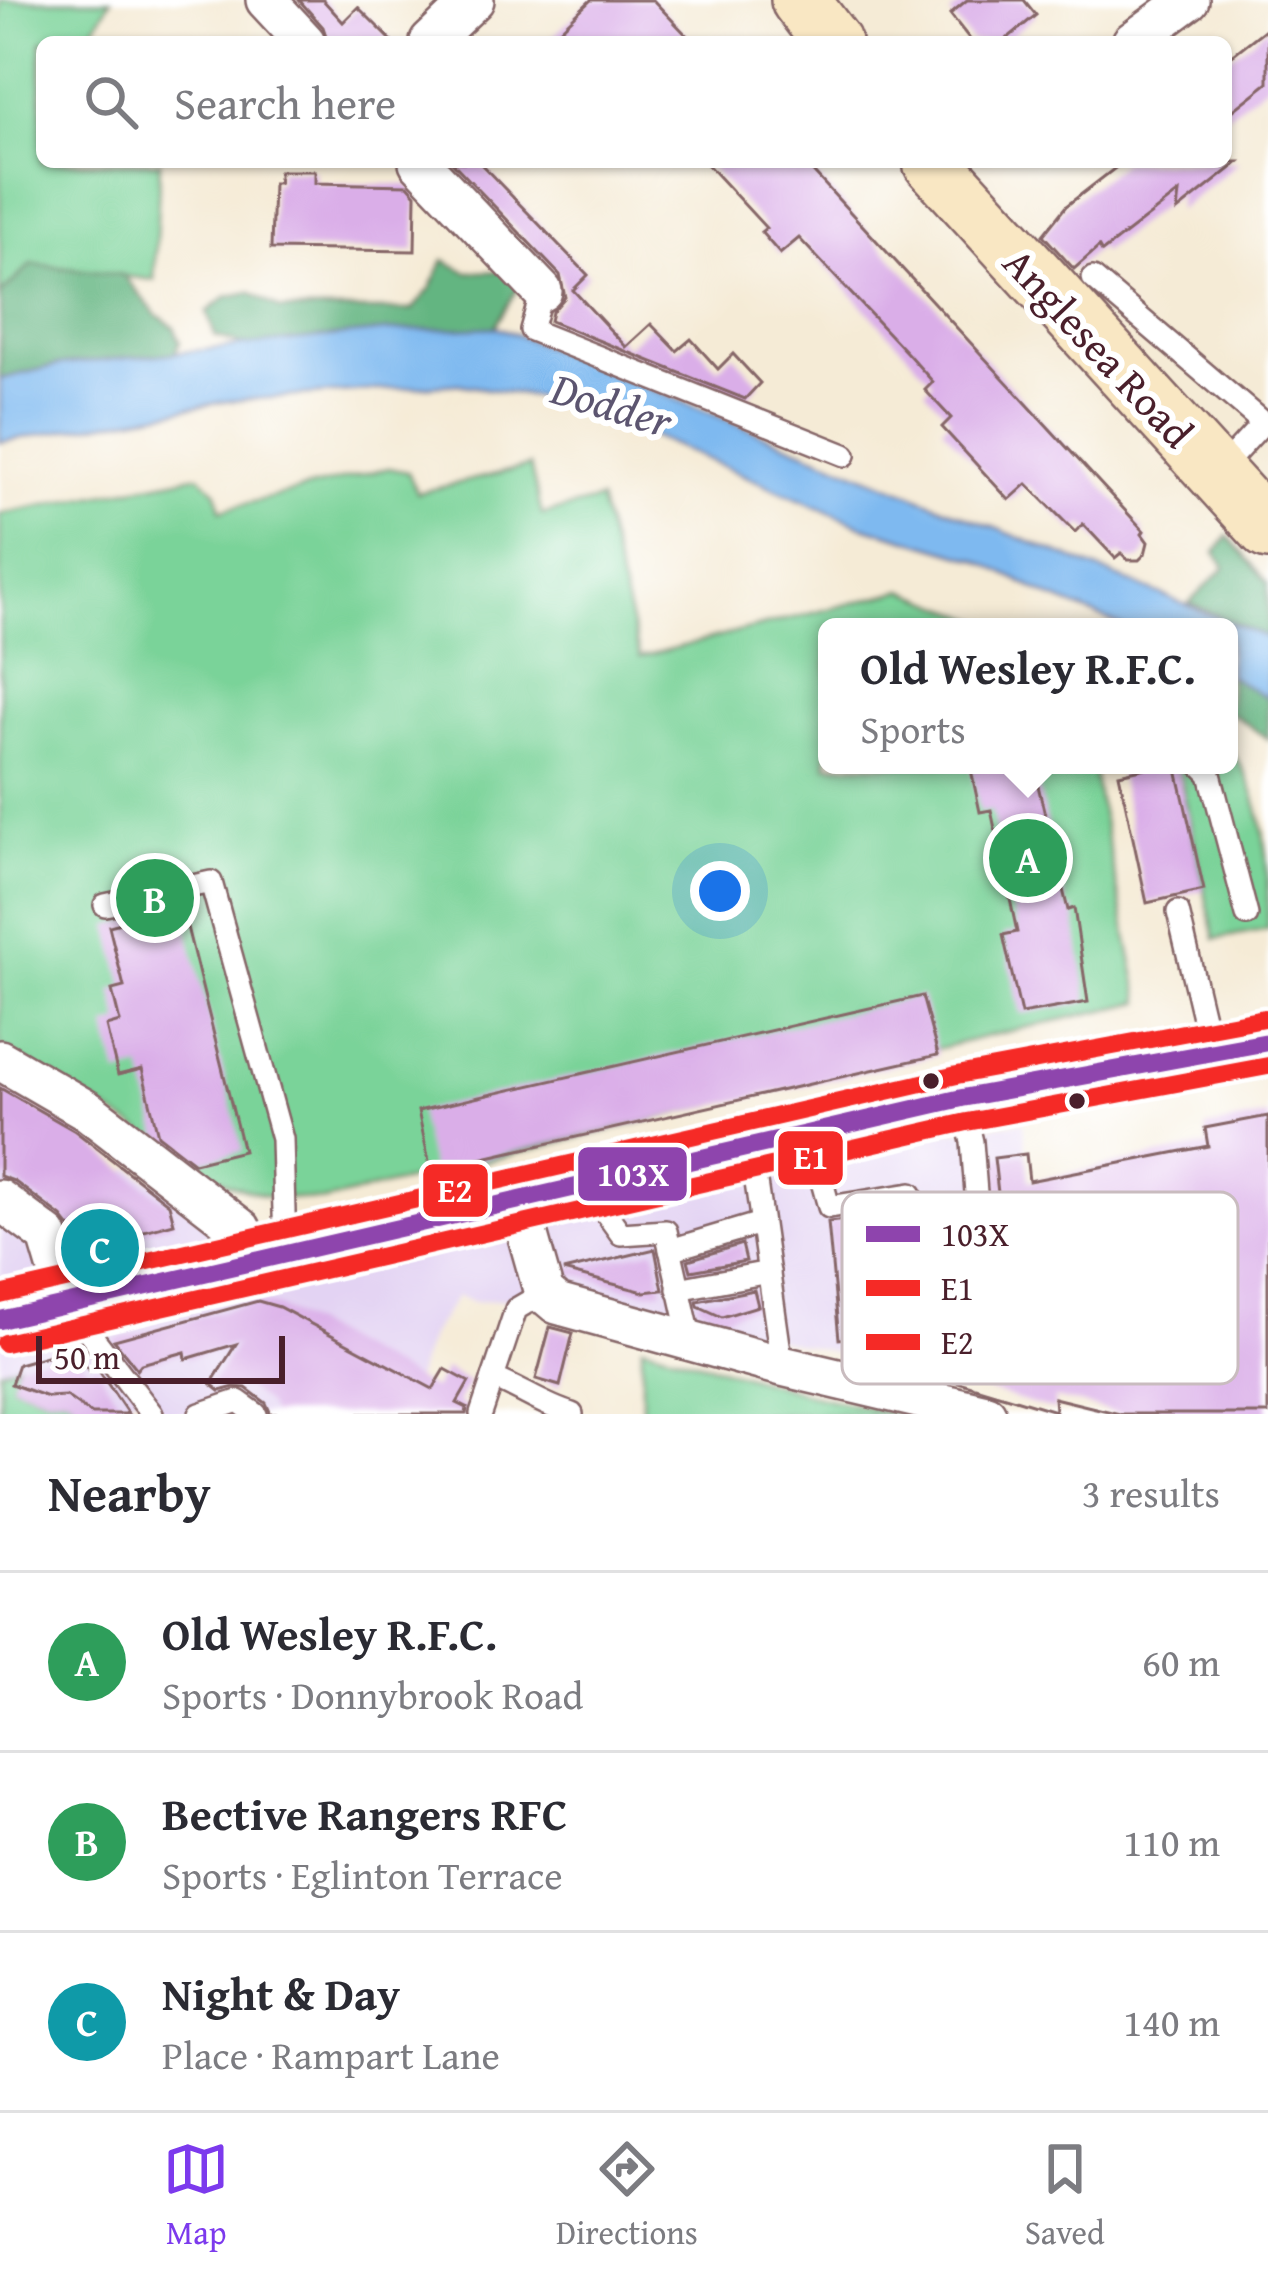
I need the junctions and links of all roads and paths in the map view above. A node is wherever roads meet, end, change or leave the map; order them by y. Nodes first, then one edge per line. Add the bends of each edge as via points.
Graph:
1 (266, 0) edge
2 (474, 0) edge
3 (800, 0) edge
4 (1189, 0) edge
5 (299, 36) edge
6 (436, 36) edge
7 (827, 36) edge
8 (1140, 36) edge
9 (425, 168) edge
10 (953, 170) edge
11 (1093, 278) dead end
12 (542, 291) joint
13 (1266, 422) edge
14 (845, 455) dead end
15 (1216, 474) junction
16 (1268, 530) edge
17 (1210, 774) edge
18 (105, 905) dead end
19 (1178, 912) dead end
20 (1247, 916) dead end
21 (1268, 1042) edge
22 (1211, 1051) junction
23 (0, 1060) edge
24 (962, 1098) junction
25 (808, 1132) junction
26 (750, 1146) junction
27 (586, 1185) junction
28 (975, 1192) edge
29 (0, 1200) edge
30 (518, 1201) junction
31 (842, 1205) edge
32 (761, 1223) junction
33 (670, 1250) junction
34 (269, 1258) junction
35 (769, 1272) junction
36 (679, 1289) junction
37 (546, 1292) junction
38 (68, 1303) junction
39 (0, 1320) edge
40 (691, 1341) junction
41 (782, 1366) junction
42 (493, 1378) junction
43 (842, 1380) edge
44 (858, 1384) edge
45 (152, 1414) edge
46 (200, 1414) edge
47 (256, 1414) edge
48 (482, 1414) edge
49 (572, 1414) edge
50 (986, 1414) edge

1 - 5 street
2 - 6 street
3 - 7 main road
4 - 8 street
9 - 12 street
10 - 15 main road, Anglesea Road
11 - 13 lane
12 - 14 lane via 531,330
13 - 15 lane
15 - 16 main road, Anglesea Road
17 - 20 lane
18 - 34 lane via 211,882 281,1139
19 - 22 lane
21 - 22 main road
22 - 24 main road
23 - 34 street via 88,1111
24 - 25 main road
24 - 28 lane
25 - 26 main road
25 - 31 lane via 829,1207
26 - 27 main road
26 - 32 lane
27 - 30 main road
27 - 33 lane via 621,1234 666,1231
29 - 38 street via 48,1236
30 - 34 main road
30 - 37 street
32 - 33 lane
32 - 35 lane
33 - 36 lane
34 - 38 main road
35 - 36 lane
35 - 41 lane
36 - 40 lane
37 - 40 street
37 - 42 lane via 516,1309
38 - 39 main road
38 - 45 lane
40 - 41 street
41 - 43 street
42 - 48 lane
42 - 49 lane
44 - 50 street
46 - 47 lane via 238,1401

